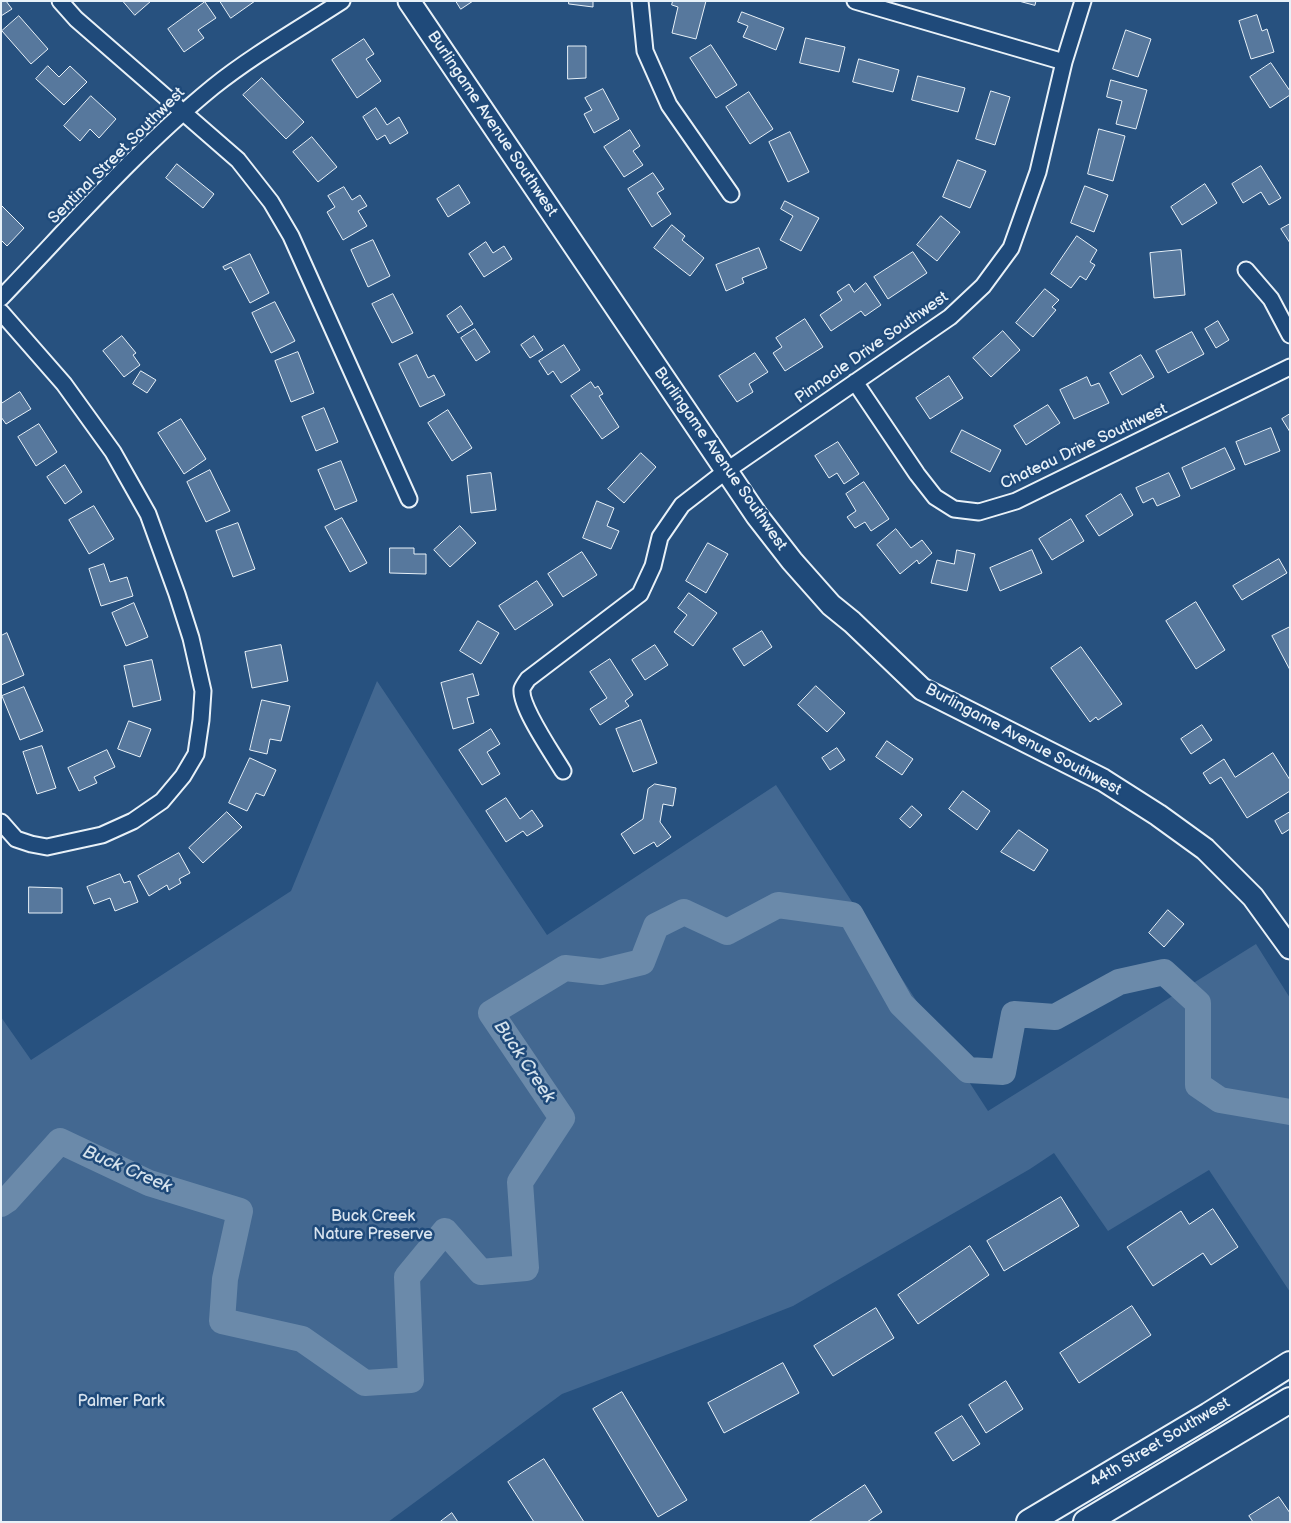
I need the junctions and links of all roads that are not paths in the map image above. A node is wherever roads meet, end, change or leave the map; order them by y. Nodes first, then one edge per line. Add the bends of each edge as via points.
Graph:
1 (60, 1) edge
2 (342, 1) edge
3 (409, 1) edge
4 (640, 1) edge
5 (855, 1) edge
6 (1083, 1) edge
7 (1064, 62) junction
8 (183, 112) junction
9 (731, 194) dead end
10 (1246, 270) dead end
11 (1, 298) edge
12 (1, 312) edge
13 (1290, 335) edge
14 (1290, 367) edge
15 (855, 382) junction
16 (726, 471) junction
17 (409, 499) dead end
18 (563, 771) dead end
19 (1, 822) edge
20 (1290, 948) edge
21 (1290, 1364) edge
22 (1290, 1400) edge
23 (1029, 1522) edge
24 (1086, 1522) edge

1 - 8 street via 76,19
2 - 8 street, Sentinal Street Southwest via 249,61
3 - 16 street, Burlingame Avenue Southwest
4 - 9 street via 645,51 669,105
5 - 7 street
6 - 7 street, Pinnacle Drive Southwest
7 - 15 street, Pinnacle Drive Southwest via 1038,172 1011,248 983,286 950,317
8 - 11 street, Sentinal Street Southwest via 138,154
8 - 17 street via 238,160 271,202 291,236
10 - 13 street via 1271,299
12 - 19 street via 64,384 113,452 148,514 177,594 203,691 196,754 162,801 133,821 102,834 47,847 16,840
14 - 15 street, Chateau Drive Southwest via 1016,501 979,512 954,509 935,497
15 - 16 street, Pinnacle Drive Southwest
16 - 18 street, Pinnacle Drive Southwest via 682,505 660,537 653,566 640,594 536,671 522,688 528,711
16 - 20 street, Burlingame Avenue Southwest via 756,516 831,604 922,689 1102,780 1158,814 1205,849 1253,898
21 - 23 main road, 44th Street Southwest
22 - 24 main road, 44th Street Southwest

